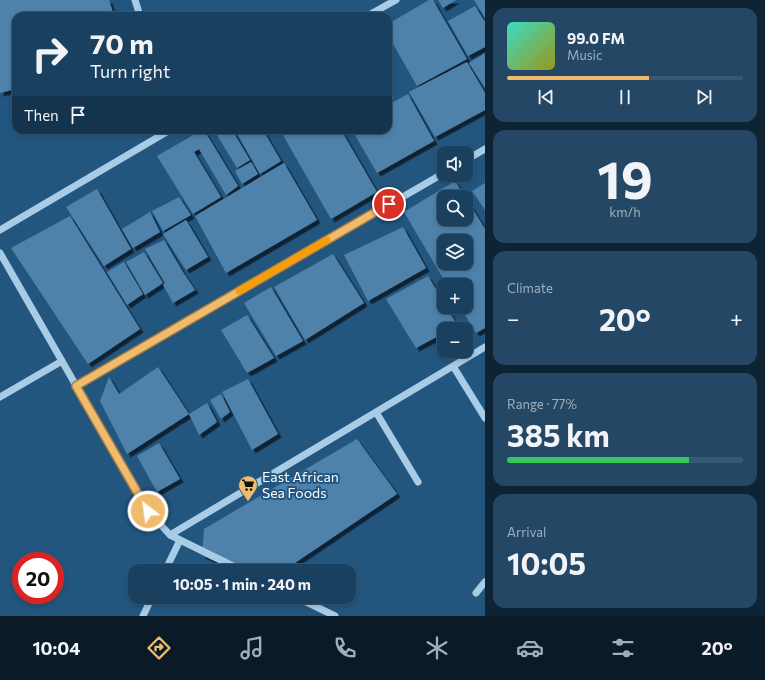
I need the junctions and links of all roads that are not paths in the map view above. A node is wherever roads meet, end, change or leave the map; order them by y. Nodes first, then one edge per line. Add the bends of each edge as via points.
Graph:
1 (135, 0) edge
2 (396, 0) edge
3 (139, 12) edge
4 (374, 12) edge
5 (163, 134) edge
6 (485, 149) edge
7 (473, 156) edge
8 (437, 177) edge
9 (0, 230) edge
10 (0, 254) edge
11 (485, 347) edge
12 (62, 361) junction
13 (453, 366) junction
14 (76, 386) junction
15 (0, 397) edge
16 (376, 412) junction
17 (485, 418) edge
18 (418, 482) dead end
19 (170, 535) junction
20 (180, 540) junction
21 (168, 564) edge
22 (229, 564) edge
23 (485, 582) edge
24 (476, 593) dead end
25 (149, 604) edge
26 (310, 604) edge
27 (143, 616) edge
28 (335, 616) edge

1 - 3 lane
2 - 4 lane
5 - 9 lane
6 - 7 lane
8 - 14 lane
10 - 12 lane
11 - 13 lane
12 - 14 lane
12 - 15 lane
13 - 16 lane
13 - 17 lane
14 - 19 lane via 148,511
16 - 18 lane
16 - 19 lane
19 - 20 lane
20 - 21 lane
20 - 22 lane
23 - 24 lane
25 - 27 lane
26 - 28 lane

